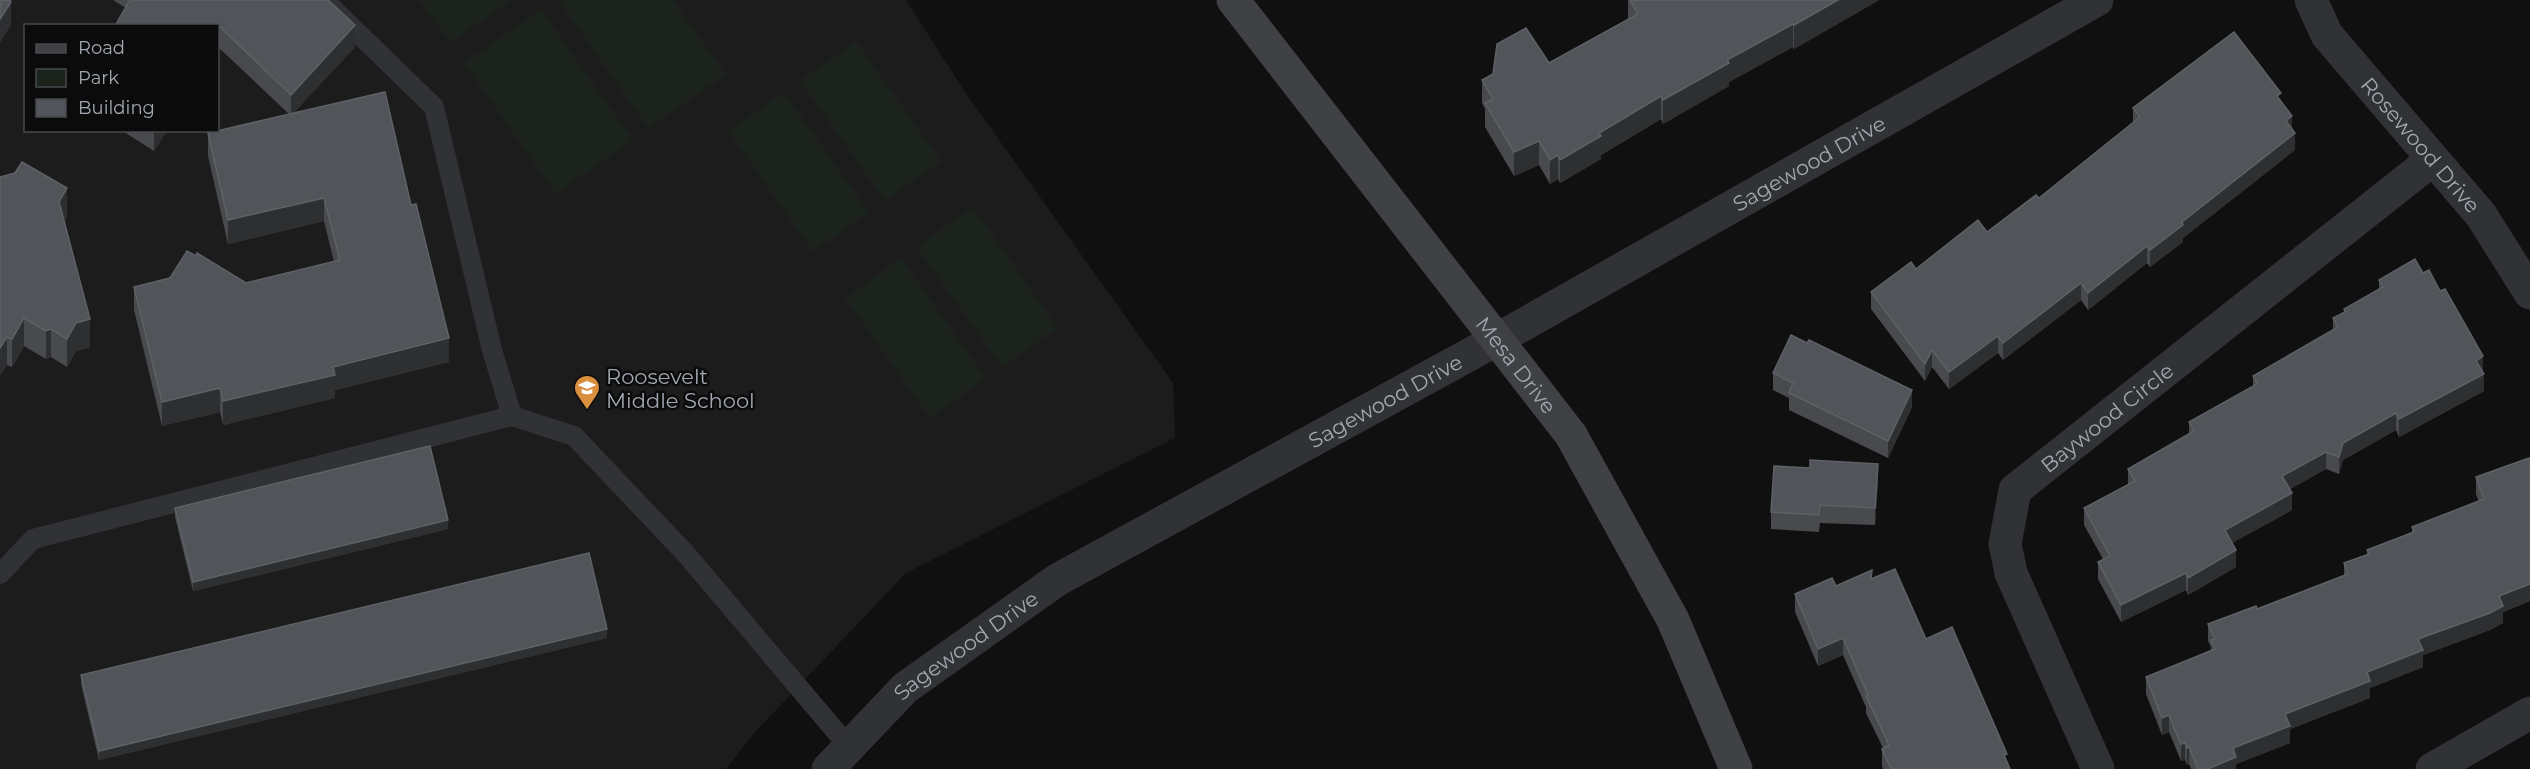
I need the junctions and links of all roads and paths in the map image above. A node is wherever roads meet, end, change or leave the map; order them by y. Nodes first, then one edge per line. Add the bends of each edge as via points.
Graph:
1 (324, 0) edge
2 (1233, 0) edge
3 (2097, 0) edge
4 (2310, 0) edge
5 (2432, 160) junction
6 (2530, 293) edge
7 (1498, 339) junction
8 (512, 416) junction
9 (0, 574) edge
10 (2530, 713) edge
11 (839, 758) edge
12 (1736, 769) edge
13 (2098, 769) edge
14 (2432, 769) edge

1 - 8 lane via 434,107 492,350
2 - 7 main road, Mesa Drive
3 - 7 street, Sagewood Drive
4 - 5 street, Rosewood Drive via 2327,35
5 - 6 street, Rosewood Drive via 2481,215
5 - 13 street, Baywood Circle via 2015,490 2005,544 2011,573
7 - 11 street, Sagewood Drive via 1057,580 905,688
7 - 12 main road, Mesa Drive via 1571,435 1632,544 1673,620
8 - 9 lane via 33,539
8 - 11 lane via 574,436 686,554
10 - 14 street

